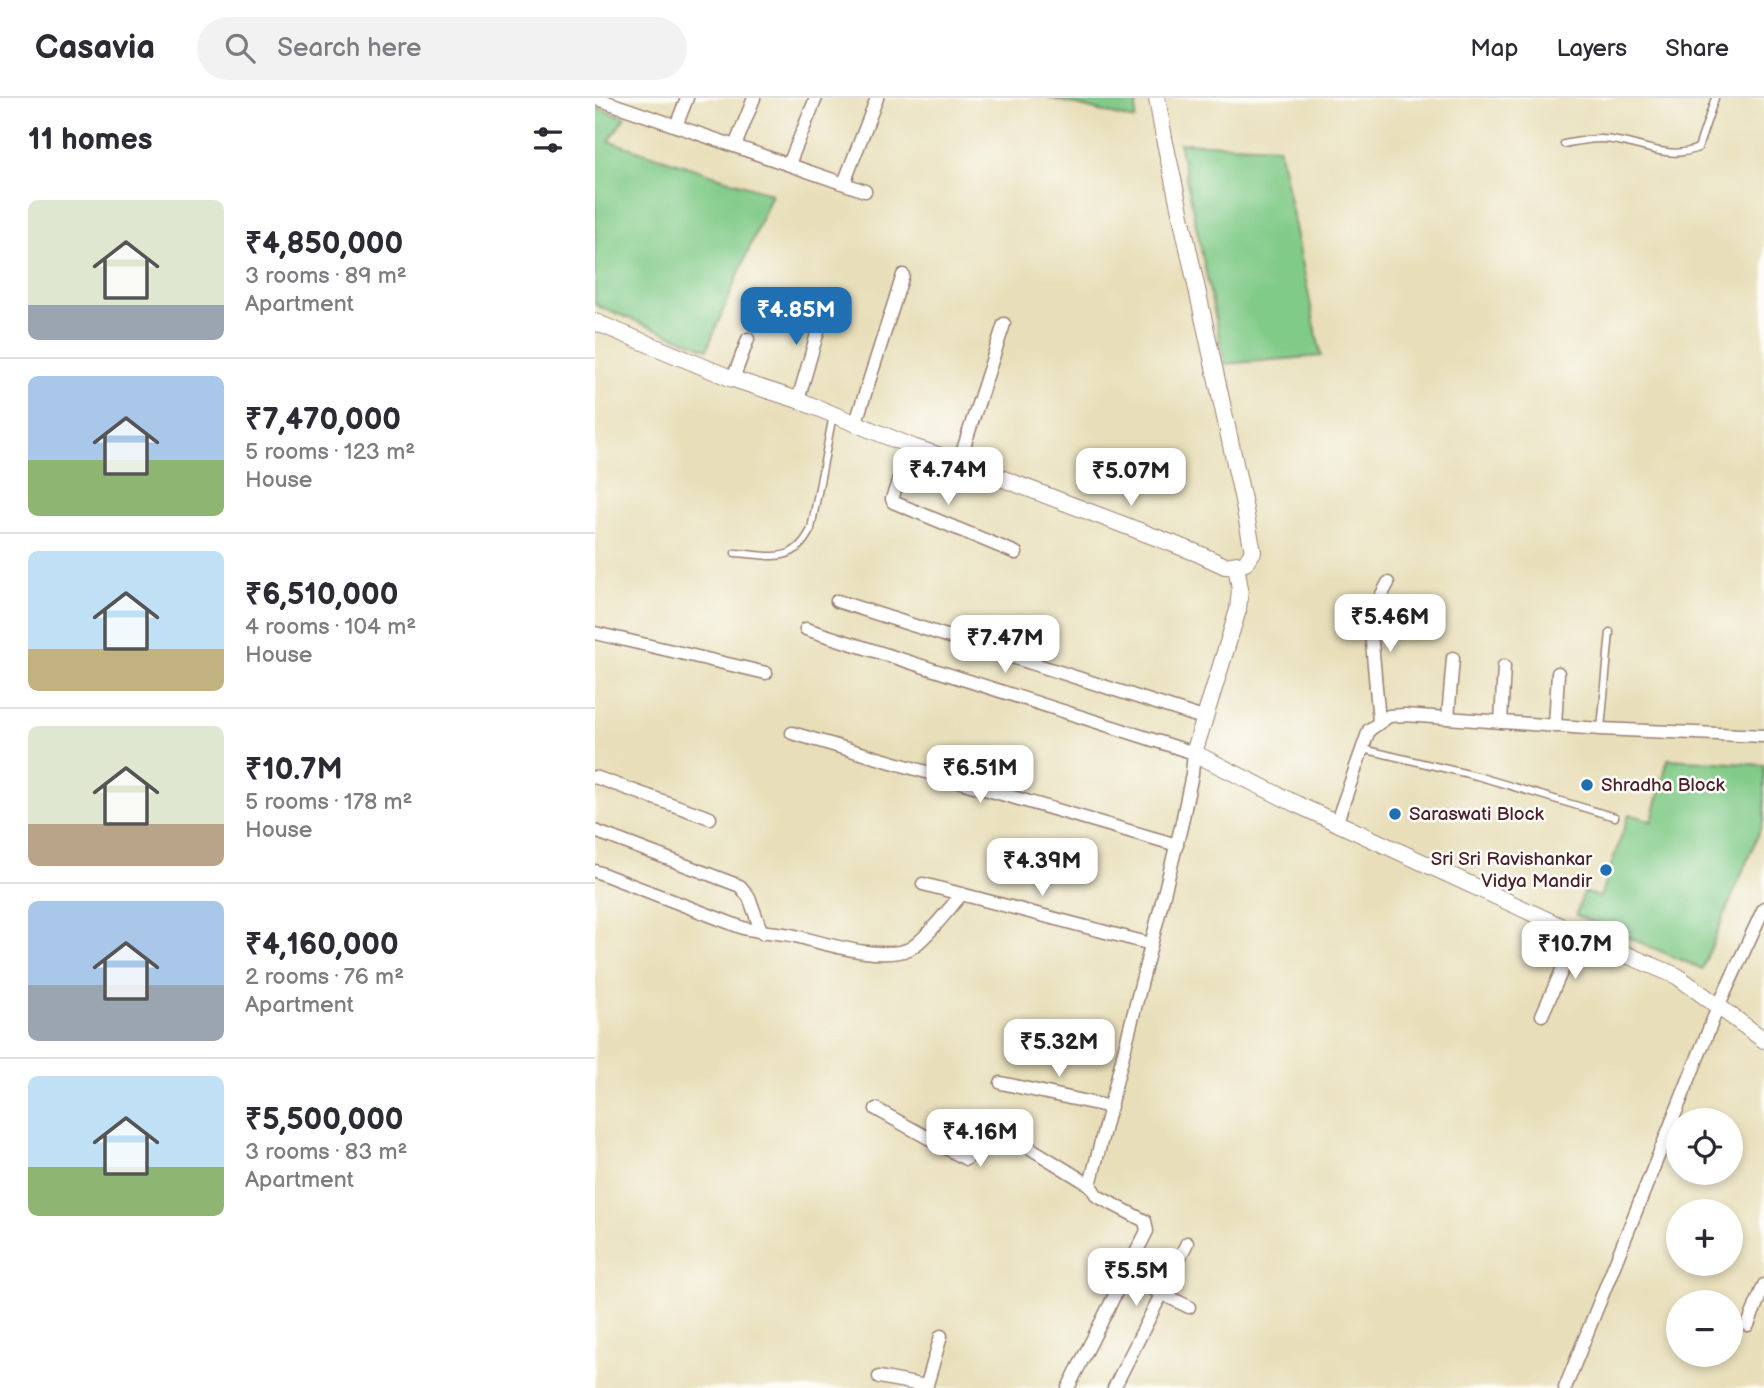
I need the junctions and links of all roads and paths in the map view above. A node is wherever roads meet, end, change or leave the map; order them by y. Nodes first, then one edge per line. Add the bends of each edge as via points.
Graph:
1 (596, 98) edge
2 (687, 98) edge
3 (754, 98) edge
4 (816, 98) edge
5 (877, 98) edge
6 (1157, 98) edge
7 (1715, 98) edge
8 (676, 126) junction
9 (1564, 144) dead end
10 (735, 146) junction
11 (789, 164) junction
12 (844, 183) junction
13 (866, 191) dead end
14 (903, 275) dead end
15 (826, 303) dead end
16 (595, 322) edge
17 (1004, 324) dead end
18 (748, 339) dead end
19 (733, 379) junction
20 (798, 400) junction
21 (833, 414) junction
22 (856, 422) junction
23 (913, 447) junction
24 (959, 462) junction
25 (735, 552) dead end
26 (1016, 552) dead end
27 (1236, 565) junction
28 (1388, 583) dead end
29 (837, 601) dead end
30 (806, 629) dead end
31 (1610, 632) dead end
32 (595, 633) edge
33 (1453, 658) dead end
34 (1504, 666) dead end
35 (766, 673) dead end
36 (1558, 673) dead end
37 (1203, 718) junction
38 (1448, 718) junction
39 (1379, 721) junction
40 (1501, 722) junction
41 (1555, 726) junction
42 (1601, 729) junction
43 (792, 733) dead end
44 (1764, 736) edge
45 (1363, 749) junction
46 (1194, 753) junction
47 (595, 777) edge
48 (1615, 817) dead end
49 (710, 818) dead end
50 (1337, 821) junction
51 (595, 831) edge
52 (1177, 845) junction
53 (595, 871) edge
54 (923, 884) dead end
55 (962, 894) junction
56 (1764, 908) edge
57 (762, 933) junction
58 (1578, 934) junction
59 (1151, 944) junction
60 (1718, 1007) junction
61 (1542, 1015) dead end
62 (1764, 1040) edge
63 (1001, 1083) dead end
64 (1111, 1107) junction
65 (876, 1109) dead end
66 (1090, 1185) junction
67 (1187, 1243) dead end
68 (1126, 1276) junction
69 (1764, 1285) edge
70 (1161, 1294) junction
71 (1189, 1307) dead end
72 (1748, 1325) dead end
73 (941, 1336) dead end
74 (879, 1377) dead end
75 (926, 1387) edge
76 (1068, 1388) edge
77 (1114, 1388) edge
78 (1565, 1388) edge

1 - 8 street
2 - 8 street
3 - 10 street
4 - 11 street
5 - 12 street
6 - 27 street via 1253,552 1245,563
7 - 9 lane via 1698,148 1689,152 1672,154 1601,138
8 - 10 street
10 - 11 street
11 - 12 street
12 - 13 street
14 - 22 street
15 - 20 street
16 - 19 street
17 - 24 street
18 - 19 street
19 - 20 street
20 - 21 street
21 - 22 street
21 - 25 lane via 811,528 803,544 783,556
22 - 23 street
23 - 24 street
23 - 26 street via 893,502
24 - 27 street via 1225,566
27 - 37 street via 1238,610
28 - 39 street via 1374,609 1371,631
29 - 37 street
30 - 46 street
31 - 42 lane
32 - 35 street
33 - 38 street
34 - 40 street
36 - 41 street
37 - 46 street
38 - 39 street via 1405,715
38 - 40 street
39 - 45 street via 1369,730
40 - 41 street
41 - 42 street
42 - 44 street
43 - 52 street
45 - 48 lane via 1477,776
45 - 50 street
46 - 50 street
46 - 52 street
47 - 49 street
50 - 58 street
51 - 57 street via 740,886
52 - 59 street
53 - 57 street
54 - 55 street
55 - 57 street via 909,949 842,949
55 - 59 street
56 - 60 street
58 - 60 street via 1677,976
58 - 61 street
59 - 64 street
60 - 62 street
60 - 78 street
63 - 64 street
64 - 66 street
65 - 66 street via 966,1159 975,1152 986,1129 996,1127
66 - 68 street via 1097,1196 1147,1224 1145,1240
67 - 70 street
68 - 70 street
68 - 76 street
69 - 72 street
70 - 71 street
70 - 77 street
73 - 75 street
74 - 75 street

